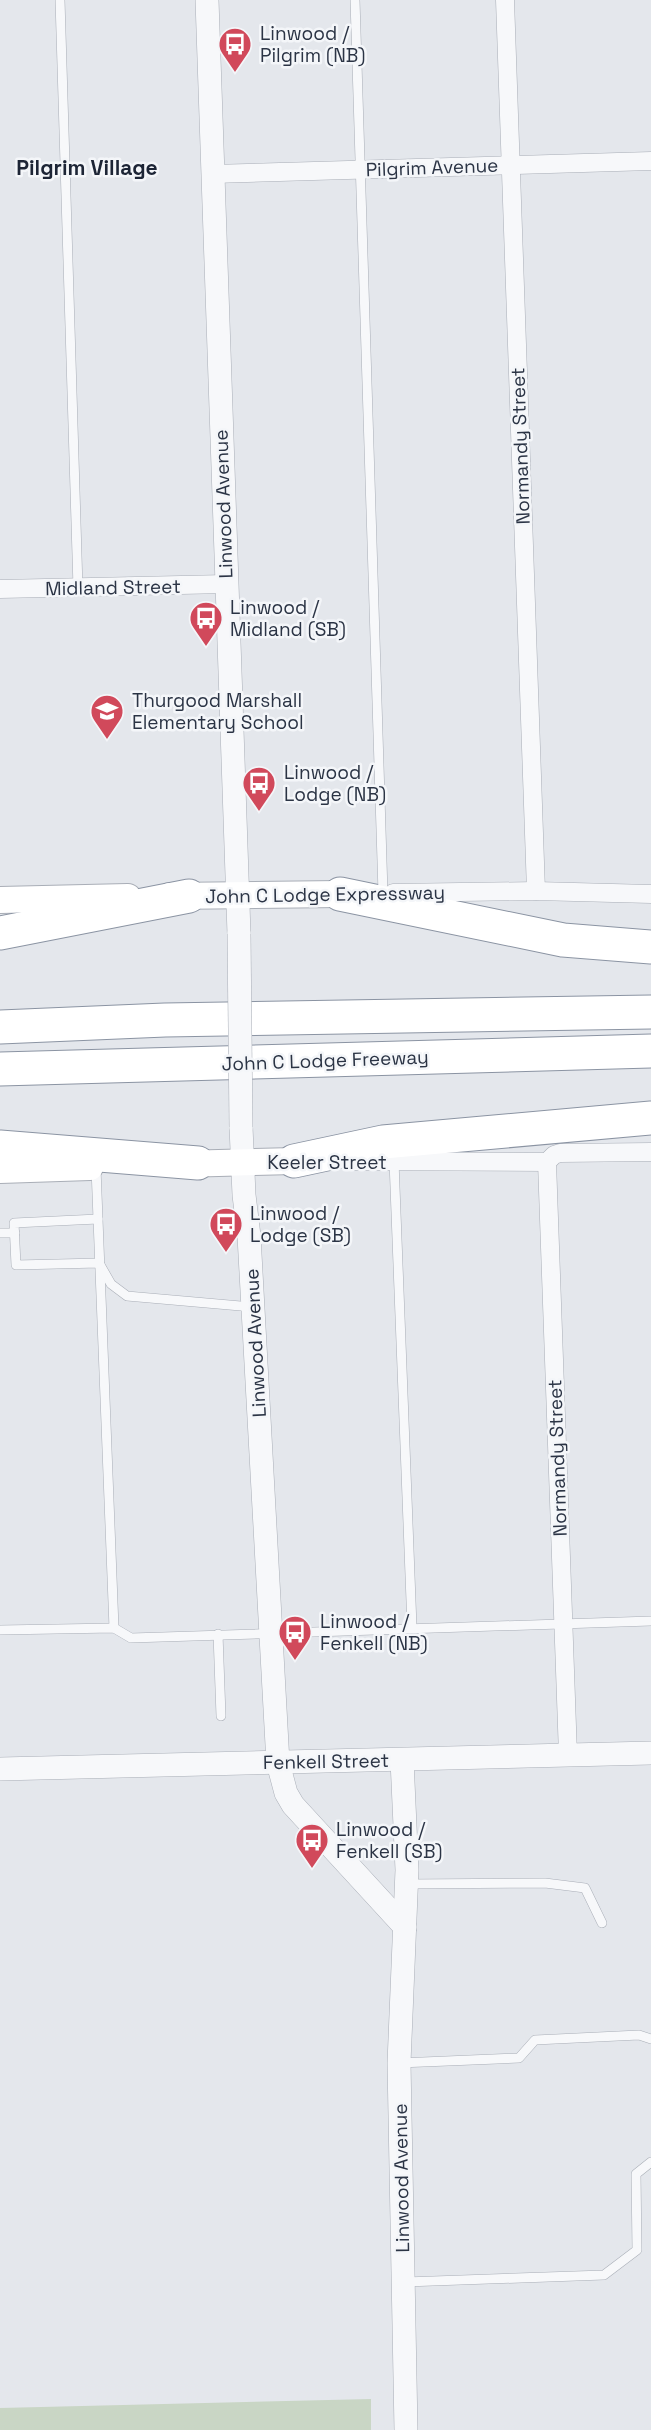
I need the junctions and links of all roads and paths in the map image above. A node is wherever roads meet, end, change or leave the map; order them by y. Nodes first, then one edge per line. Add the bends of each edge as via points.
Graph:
1 (60, 0) edge
2 (206, 0) edge
3 (355, 0) edge
4 (505, 0) edge
5 (651, 161) edge
6 (510, 165) junction
7 (360, 169) junction
8 (212, 174) junction
9 (226, 584) junction
10 (78, 587) junction
11 (0, 589) edge
12 (536, 891) junction
13 (383, 893) junction
14 (340, 894) junction
15 (651, 894) edge
16 (189, 896) junction
17 (239, 897) junction
18 (0, 900) edge
19 (0, 933) edge
20 (651, 947) edge
21 (651, 1012) edge
22 (0, 1027) edge
23 (651, 1051) edge
24 (0, 1069) edge
25 (651, 1118) edge
26 (0, 1147) edge
27 (651, 1152) edge
28 (295, 1161) junction
29 (394, 1161) junction
30 (242, 1162) junction
31 (547, 1162) junction
32 (198, 1163) junction
33 (96, 1167) junction
34 (0, 1170) edge
35 (98, 1219) junction
36 (0, 1233) edge
37 (15, 1233) junction
38 (99, 1263) junction
39 (253, 1307) junction
40 (651, 1621) edge
41 (563, 1623) junction
42 (412, 1627) junction
43 (114, 1628) junction
44 (0, 1630) edge
45 (271, 1632) junction
46 (218, 1634) junction
47 (221, 1716) dead end
48 (651, 1753) edge
49 (568, 1755) junction
50 (402, 1760) junction
51 (278, 1763) junction
52 (0, 1769) edge
53 (406, 1884) junction
54 (602, 1923) dead end
55 (405, 1927) junction
56 (651, 2039) edge
57 (399, 2063) junction
58 (651, 2162) edge
59 (403, 2282) junction
60 (406, 2430) edge

1 - 10 lane
2 - 8 street, Linwood Avenue
3 - 7 lane
4 - 6 street, Normandy Street
5 - 6 street, Pilgrim Avenue
6 - 7 street, Pilgrim Avenue
6 - 12 street, Normandy Street
7 - 8 street, Pilgrim Avenue
7 - 13 lane
8 - 9 street, Linwood Avenue
9 - 10 street, Midland Street
9 - 17 street, Linwood Avenue
10 - 11 street, Midland Street
12 - 13 street, John C Lodge Expressway
12 - 15 street, John C Lodge Expressway
13 - 14 street, John C Lodge Expressway
14 - 17 main road, John C Lodge Expressway
14 - 20 highway via 563,940
16 - 17 main road, John C Lodge Expressway
16 - 18 main road, John C Lodge Expressway
16 - 19 highway
17 - 30 street, Linwood Avenue, bridge
21 - 22 highway
23 - 24 highway, John C Lodge Freeway
25 - 28 highway via 383,1142
26 - 32 highway
27 - 31 street, Keeler Street via 560,1153
28 - 29 street, Keeler Street
28 - 30 main road, Keeler Street
29 - 31 street, Keeler Street
29 - 42 lane
30 - 32 main road, Keeler Street
30 - 39 street, Linwood Avenue
31 - 41 street, Normandy Street
32 - 33 main road, Keeler Street
33 - 34 main road, Keeler Street
33 - 35 lane
35 - 37 lane via 14,1223
35 - 38 lane
36 - 37 lane
37 - 38 lane via 16,1265
38 - 39 lane via 111,1284 127,1296
38 - 43 lane
39 - 45 street, Linwood Avenue
40 - 41 lane
41 - 42 lane
41 - 49 street, Normandy Street
42 - 45 lane
43 - 44 lane
43 - 46 lane via 131,1638
45 - 46 lane
45 - 51 street, Linwood Avenue
46 - 47 lane
48 - 49 street, Fenkell Street
49 - 50 street, Fenkell Street
50 - 51 street, Fenkell Street
50 - 53 street, Linwood Avenue
51 - 52 street, Fenkell Street
51 - 55 street, Linwood Avenue via 293,1805
53 - 54 lane via 545,1883 585,1888
53 - 55 street, Linwood Avenue
55 - 57 street, Linwood Avenue
56 - 57 lane via 639,2035 535,2040 519,2058
57 - 59 street, Linwood Avenue
58 - 59 lane via 636,2174 637,2250 604,2276
59 - 60 street, Linwood Avenue

